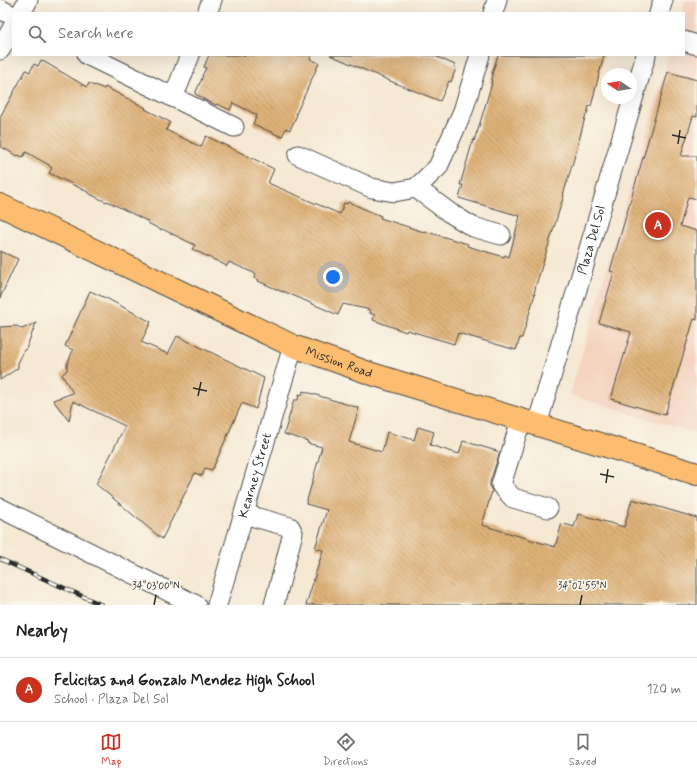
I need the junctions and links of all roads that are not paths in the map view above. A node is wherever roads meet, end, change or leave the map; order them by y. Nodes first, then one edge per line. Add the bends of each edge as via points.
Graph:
1 (28, 0) edge
2 (212, 0) edge
3 (497, 0) edge
4 (662, 0) edge
5 (0, 9) edge
6 (22, 12) edge
7 (207, 12) edge
8 (494, 12) edge
9 (659, 12) edge
10 (12, 15) edge
11 (12, 29) edge
12 (685, 41) edge
13 (697, 45) edge
14 (0, 50) edge
15 (89, 56) edge
16 (190, 56) edge
17 (480, 56) edge
18 (646, 56) edge
19 (172, 97) junction
20 (234, 127) dead end
21 (298, 155) dead end
22 (416, 188) junction
23 (0, 205) edge
24 (501, 235) dead end
25 (293, 346) junction
26 (529, 422) junction
27 (697, 474) edge
28 (0, 508) edge
29 (548, 508) dead end
30 (244, 514) junction
31 (196, 605) edge
32 (217, 605) edge
33 (274, 605) edge

1 - 6 street
2 - 7 street
3 - 8 street
4 - 9 street
5 - 10 street
11 - 14 street
12 - 13 street
15 - 19 street
16 - 19 street
17 - 22 street via 463,111 438,167
18 - 26 street, Plaza Del Sol
19 - 20 street
21 - 22 street via 372,188 394,192
22 - 24 street via 473,227
23 - 25 main road, Mission Road
25 - 26 main road, Mission Road via 372,374
25 - 30 street, Kearney Street
26 - 27 main road, Mission Road
26 - 29 street, Plaza Del Sol via 505,471 501,485 513,498
28 - 31 street
30 - 32 street, Kearney Street
30 - 33 street via 290,527 293,533

